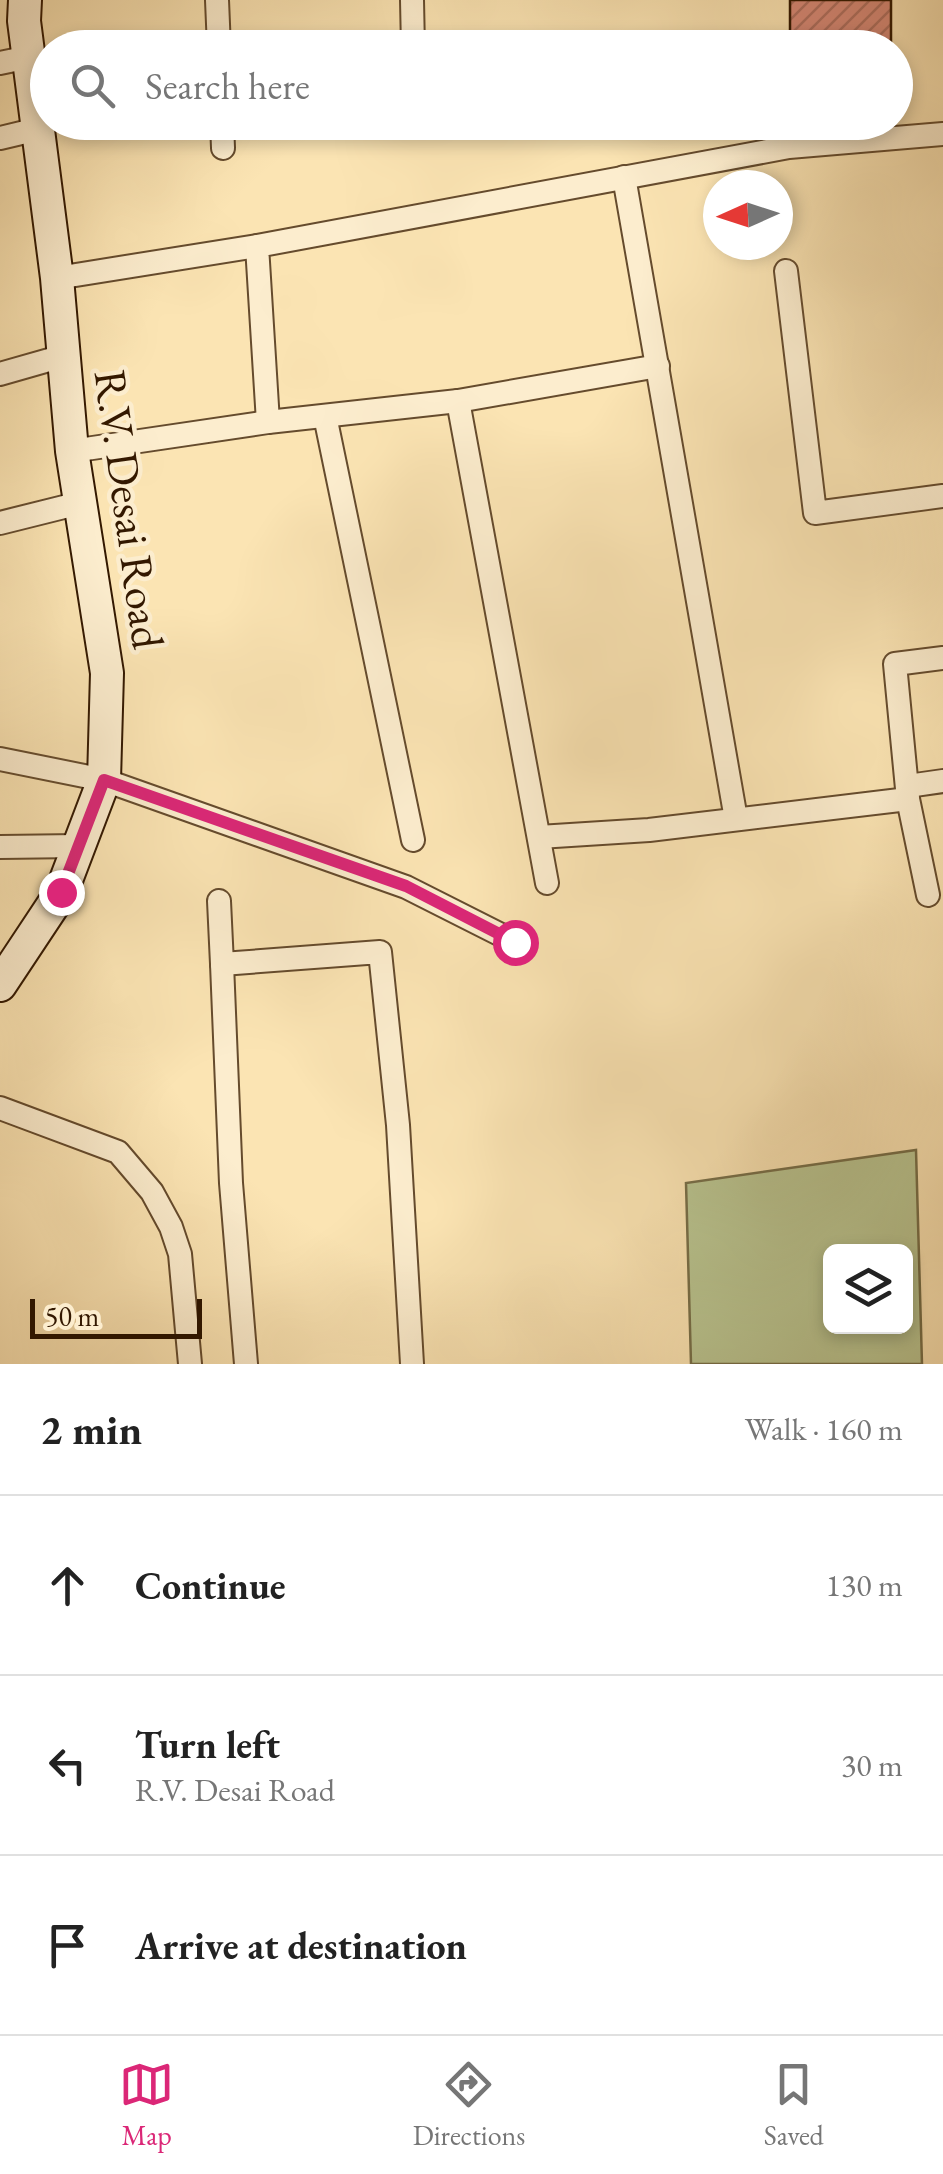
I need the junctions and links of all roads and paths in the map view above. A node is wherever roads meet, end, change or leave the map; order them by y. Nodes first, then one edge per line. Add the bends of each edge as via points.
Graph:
1 (217, 0) edge
2 (412, 0) edge
3 (21, 7) edge
4 (218, 30) edge
5 (413, 30) edge
6 (14, 60) edge
7 (30, 105) edge
8 (30, 130) edge
9 (943, 134) edge
10 (913, 137) edge
11 (0, 138) edge
12 (40, 140) edge
13 (223, 140) edge
14 (872, 140) edge
15 (223, 148) dead end
16 (624, 177) junction
17 (257, 246) junction
18 (786, 271) dead end
19 (57, 278) junction
20 (63, 356) junction
21 (658, 366) junction
22 (0, 374) edge
23 (458, 401) junction
24 (325, 416) junction
25 (268, 422) junction
26 (72, 451) junction
27 (943, 496) edge
28 (80, 504) junction
29 (0, 523) edge
30 (943, 658) edge
31 (0, 758) edge
32 (104, 780) junction
33 (943, 782) edge
34 (908, 792) junction
35 (736, 819) junction
36 (539, 836) junction
37 (412, 840) dead end
38 (78, 846) junction
39 (0, 847) edge
40 (548, 884) dead end
41 (928, 896) dead end
42 (219, 900) dead end
43 (515, 942) dead end
44 (222, 964) junction
45 (0, 985) edge
46 (0, 1108) edge
47 (190, 1364) edge
48 (246, 1364) edge
49 (412, 1364) edge

1 - 4 street
2 - 5 street
3 - 6 street, R.V. Desai Road
6 - 7 street, R.V. Desai Road
8 - 11 street
9 - 10 street
12 - 19 street, R.V. Desai Road
13 - 15 street
14 - 16 street via 789,147
16 - 17 street
16 - 21 street
17 - 19 street
17 - 25 street
18 - 27 street via 815,512
19 - 20 street, R.V. Desai Road
20 - 22 street
20 - 26 street, R.V. Desai Road
21 - 23 street
21 - 35 street
23 - 24 street
23 - 36 street
24 - 25 street
24 - 37 street
25 - 26 street
26 - 28 street, R.V. Desai Road
28 - 29 street
28 - 32 street, R.V. Desai Road via 107,674
30 - 34 street via 895,664
31 - 32 street
32 - 38 street, R.V. Desai Road
32 - 43 street via 406,886
33 - 34 street
34 - 35 street
34 - 41 street
35 - 36 street
36 - 40 street
38 - 39 street
38 - 45 street, R.V. Desai Road via 61,892
42 - 44 street
44 - 48 street via 230,1183
44 - 49 street via 380,952
46 - 47 street via 118,1152 152,1192 180,1254

